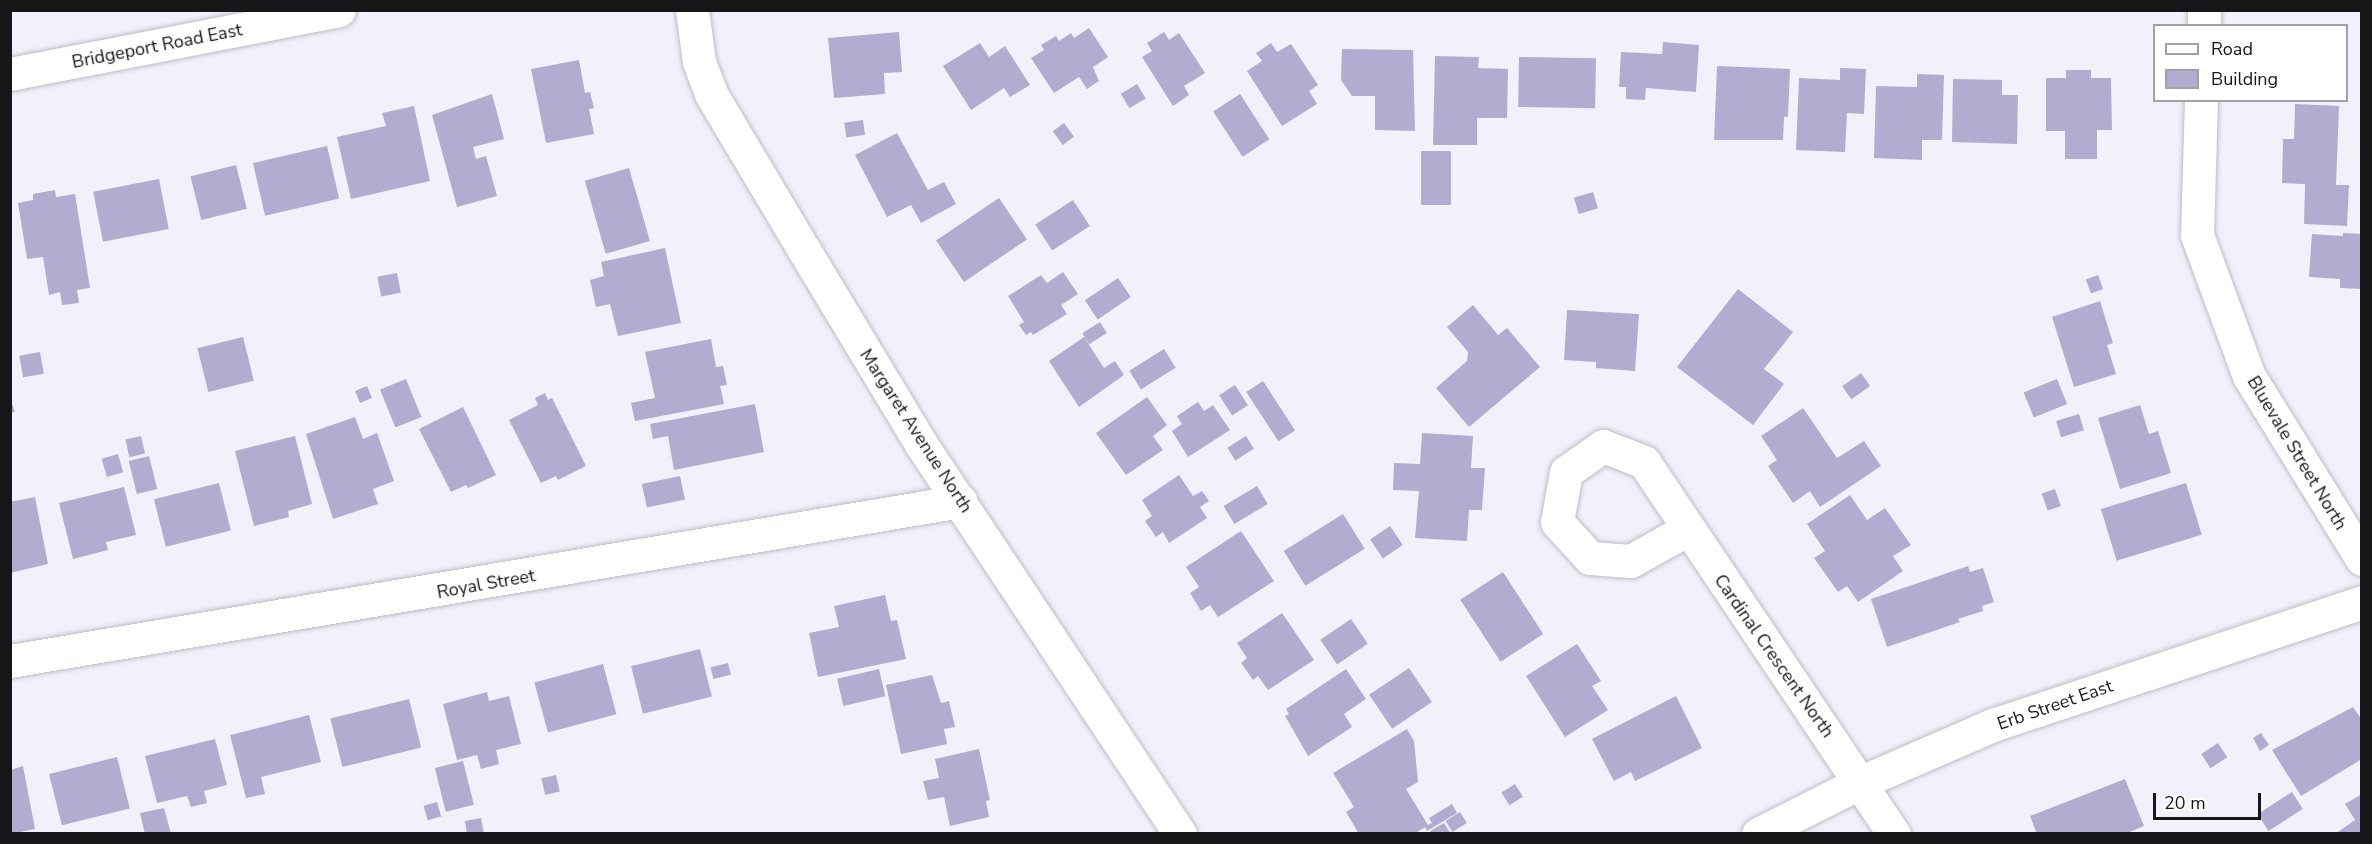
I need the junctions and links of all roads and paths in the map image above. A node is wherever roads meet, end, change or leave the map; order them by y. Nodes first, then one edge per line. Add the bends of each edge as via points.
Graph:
1 (339, 10) edge
2 (692, 10) edge
3 (10, 74) edge
4 (2201, 102) edge
5 (961, 501) junction
6 (1686, 530) dead end
7 (2361, 559) edge
8 (2361, 602) edge
9 (10, 661) edge
10 (1861, 782) junction
11 (1180, 834) edge
12 (1758, 834) edge
13 (1894, 834) edge

1 - 3 street, Bridgeport Road East
2 - 5 street, Margaret Avenue North via 699,62 711,94 915,434
4 - 7 street, Bluevale Street North via 2197,235 2249,375
5 - 9 street, Royal Street
5 - 11 street, Margaret Avenue North
6 - 10 street, Cardinal Crescent North
8 - 10 street, Erb Street East via 1993,725
10 - 12 street, Erb Street East
10 - 13 street, Cardinal Crescent North

